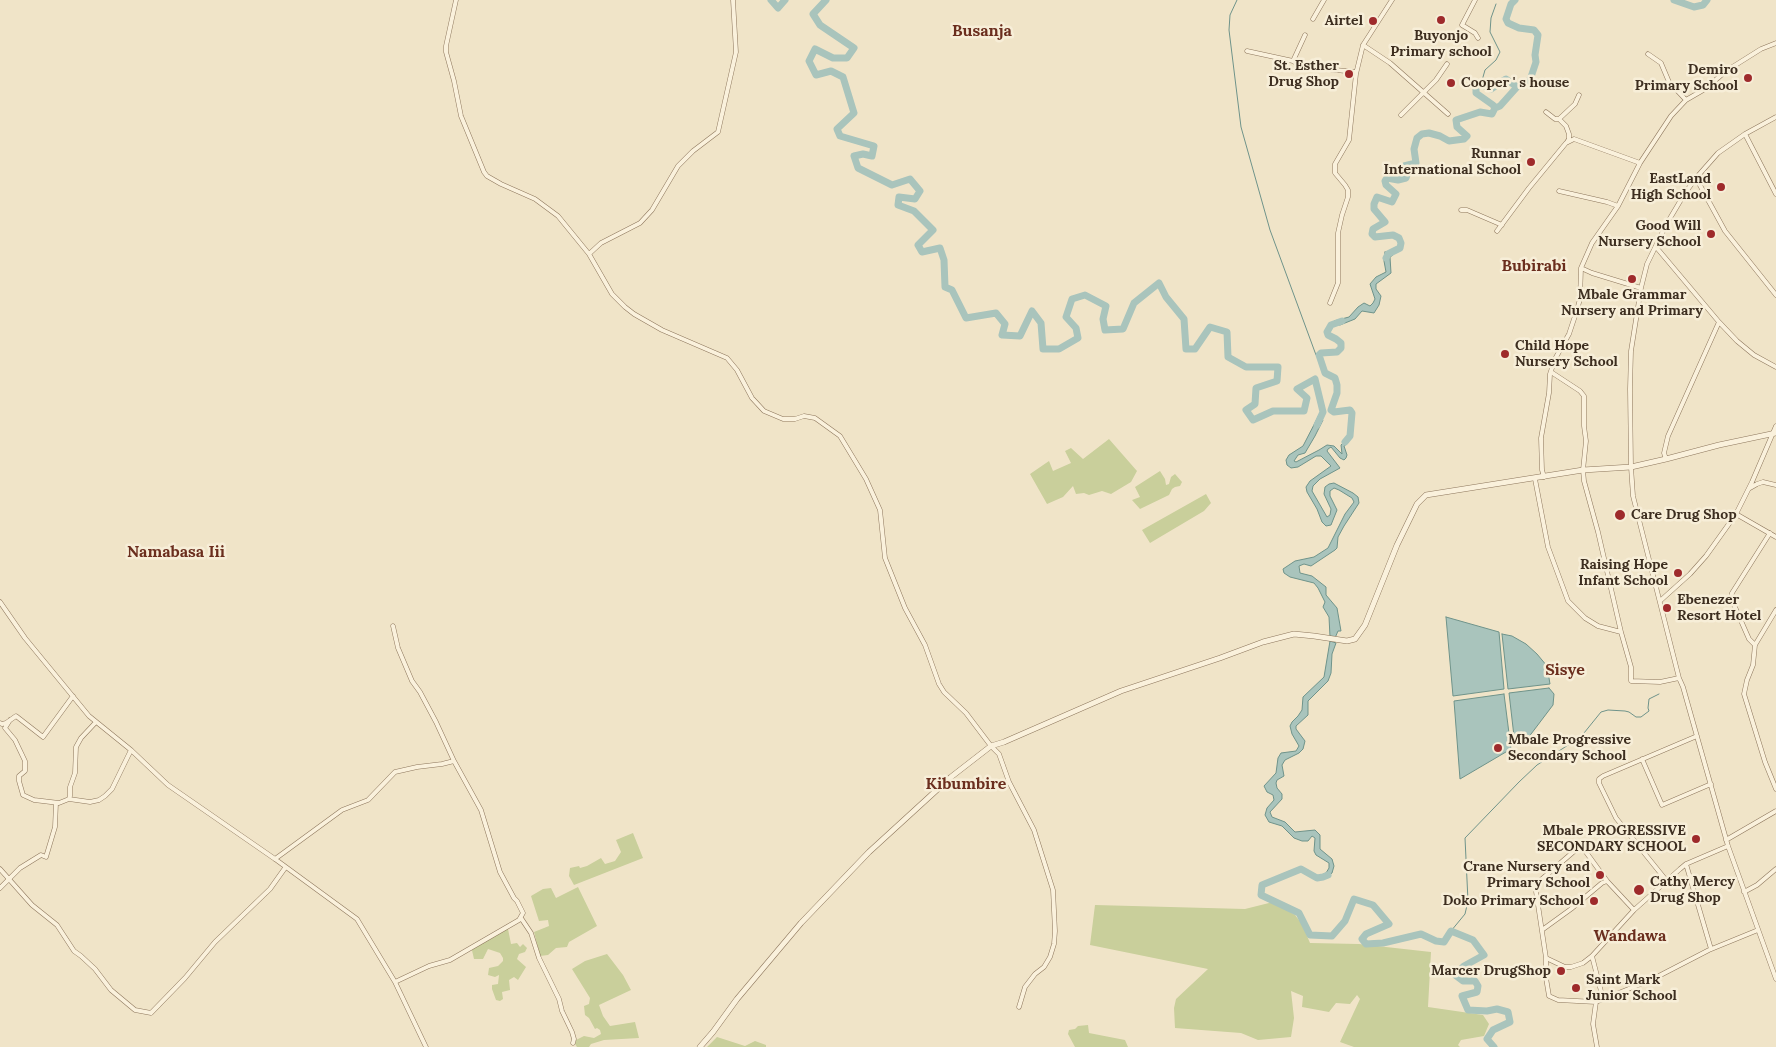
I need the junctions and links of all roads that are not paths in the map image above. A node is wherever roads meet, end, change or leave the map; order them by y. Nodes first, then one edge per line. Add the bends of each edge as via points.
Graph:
1 (456, 0) edge
2 (733, 0) edge
3 (1324, 0) edge
4 (1392, 0) edge
5 (1475, 0) edge
6 (1313, 19) dead end
7 (1304, 35) dead end
8 (1478, 38) dead end
9 (1776, 43) edge
10 (1363, 44) junction
11 (1247, 51) dead end
12 (1648, 54) dead end
13 (1293, 61) junction
14 (1447, 64) dead end
15 (1356, 72) junction
16 (1423, 93) junction
17 (1580, 95) dead end
18 (1686, 100) junction
19 (1546, 112) dead end
20 (1448, 114) dead end
21 (1401, 115) dead end
22 (1776, 117) edge
23 (1558, 119) junction
24 (1745, 134) junction
25 (1566, 143) junction
26 (1640, 163) junction
27 (1696, 178) junction
28 (1559, 191) dead end
29 (1776, 194) edge
30 (1618, 206) junction
31 (1461, 210) dead end
32 (1502, 225) junction
33 (1497, 232) dead end
34 (1656, 248) junction
35 (589, 254) junction
36 (1582, 268) junction
37 (1640, 288) junction
38 (1776, 295) edge
39 (1330, 303) dead end
40 (1719, 322) junction
41 (1776, 368) edge
42 (1551, 372) junction
43 (1776, 426) edge
44 (1774, 433) edge
45 (1666, 460) junction
46 (1631, 467) junction
47 (1583, 470) junction
48 (1544, 477) junction
49 (1535, 479) junction
50 (1776, 485) edge
51 (1750, 488) junction
52 (1736, 514) junction
53 (1770, 533) junction
54 (1776, 537) edge
55 (1660, 601) junction
56 (0, 602) edge
57 (1776, 610) edge
58 (393, 626) dead end
59 (1621, 632) junction
60 (1755, 645) junction
61 (1679, 678) junction
62 (73, 696) junction
63 (10, 720) junction
64 (96, 722) junction
65 (0, 723) edge
66 (1697, 736) junction
67 (991, 746) junction
68 (130, 750) junction
69 (1642, 759) junction
70 (454, 761) junction
71 (1710, 784) junction
72 (1776, 789) edge
73 (69, 799) junction
74 (56, 803) junction
75 (1776, 811) edge
76 (1726, 840) junction
77 (1728, 846) junction
78 (276, 859) junction
79 (1686, 864) junction
80 (285, 868) junction
81 (0, 869) edge
82 (1776, 870) edge
83 (9, 880) junction
84 (1666, 880) junction
85 (1607, 881) junction
86 (0, 888) edge
87 (1744, 892) junction
88 (1634, 910) junction
89 (521, 918) junction
90 (1542, 930) junction
91 (1758, 930) junction
92 (1711, 949) junction
93 (1592, 956) junction
94 (1546, 958) junction
95 (1776, 979) edge
96 (394, 982) junction
97 (1602, 999) junction
98 (1596, 1002) junction
99 (1019, 1007) dead end
100 (573, 1043) dead end
101 (426, 1047) edge
102 (700, 1047) edge
103 (1597, 1047) edge

1 - 35 street via 446,52 461,116 484,172 494,181 550,209
2 - 35 street via 736,52 718,132 678,166 652,210 640,223 601,243
3 - 6 street
4 - 10 street
5 - 8 street via 1462,25
7 - 13 street
9 - 18 street via 1726,71
10 - 15 street
10 - 16 street
11 - 13 street
12 - 18 street via 1661,63 1669,82
13 - 15 street via 1316,68
14 - 16 street
15 - 39 street via 1349,140 1334,169 1345,185 1348,197 1338,233 1338,284
16 - 20 street
16 - 21 street
17 - 23 street
18 - 26 street via 1671,116
19 - 23 street
22 - 24 street
23 - 25 street via 1569,134
24 - 27 street via 1718,153
24 - 29 street
25 - 26 street via 1574,139
25 - 32 street
26 - 30 street
27 - 34 street
27 - 38 street via 1725,230
28 - 30 street
30 - 36 street via 1592,243
31 - 32 street
32 - 33 street
34 - 37 street
34 - 40 street
35 - 67 street via 612,294 625,308 662,330 727,358 764,411 783,419 814,418 845,442 879,506 885,558 939,684
36 - 37 street
36 - 42 street via 1577,310
37 - 46 street via 1631,351
40 - 41 street via 1744,348
40 - 45 street via 1668,436 1664,453
42 - 47 street via 1584,396 1586,441
42 - 48 street via 1542,438
43 - 44 street
44 - 45 street
44 - 51 street
45 - 46 street
46 - 47 street
46 - 55 street via 1633,496
47 - 48 street
47 - 59 street
48 - 49 street
49 - 59 street via 1548,547 1568,601 1598,626
49 - 67 street via 1422,497 1397,545 1365,625 1355,638 1347,641 1294,634 1263,642 1121,692
50 - 51 street via 1763,482
51 - 52 street
52 - 53 street
52 - 55 street via 1706,556
53 - 54 street
53 - 60 street via 1731,598
55 - 61 street
56 - 62 street via 4,612
57 - 60 street
58 - 70 street via 412,682
59 - 61 street via 1631,668 1631,681 1660,682
60 - 72 street via 1744,694
61 - 66 street
62 - 63 street via 42,737 20,718 16,716
62 - 64 street
63 - 65 street
63 - 74 street via 5,728 25,761 25,771 18,781 23,795
64 - 68 street
64 - 73 street via 76,747
66 - 69 street
66 - 71 street
67 - 99 street via 999,754 1008,782 1034,830 1054,895 1055,931 1050,957 1030,979
67 - 102 street via 951,777 869,852 801,923
68 - 73 street via 112,789 105,796 90,802
68 - 78 street via 168,785
69 - 71 street via 1662,805
69 - 84 street via 1602,776 1599,784 1616,818
70 - 78 street via 395,772 368,800 342,810
70 - 89 street via 481,810 500,872 521,907
71 - 76 street
73 - 74 street
74 - 83 street via 55,827 46,857 41,855 20,868
75 - 76 street
76 - 77 street
77 - 79 street
77 - 87 street
78 - 80 street
79 - 84 street
79 - 92 street
80 - 83 street via 270,889 215,942 151,1013 135,1010 111,990 95,969 74,951 57,925
80 - 96 street via 357,919
81 - 83 street
82 - 87 street
83 - 86 street
84 - 88 street
85 - 88 street
85 - 90 street
85 - 90 street via 1579,847 1535,885
87 - 91 street
88 - 93 street
89 - 96 street via 450,960
89 - 100 street via 527,924 559,999
90 - 94 street
91 - 92 street
91 - 95 street
92 - 97 street via 1651,980
93 - 94 street via 1571,967 1558,965
93 - 97 street
94 - 98 street via 1549,996 1558,1000
96 - 101 street
97 - 98 street
98 - 103 street via 1593,1024

